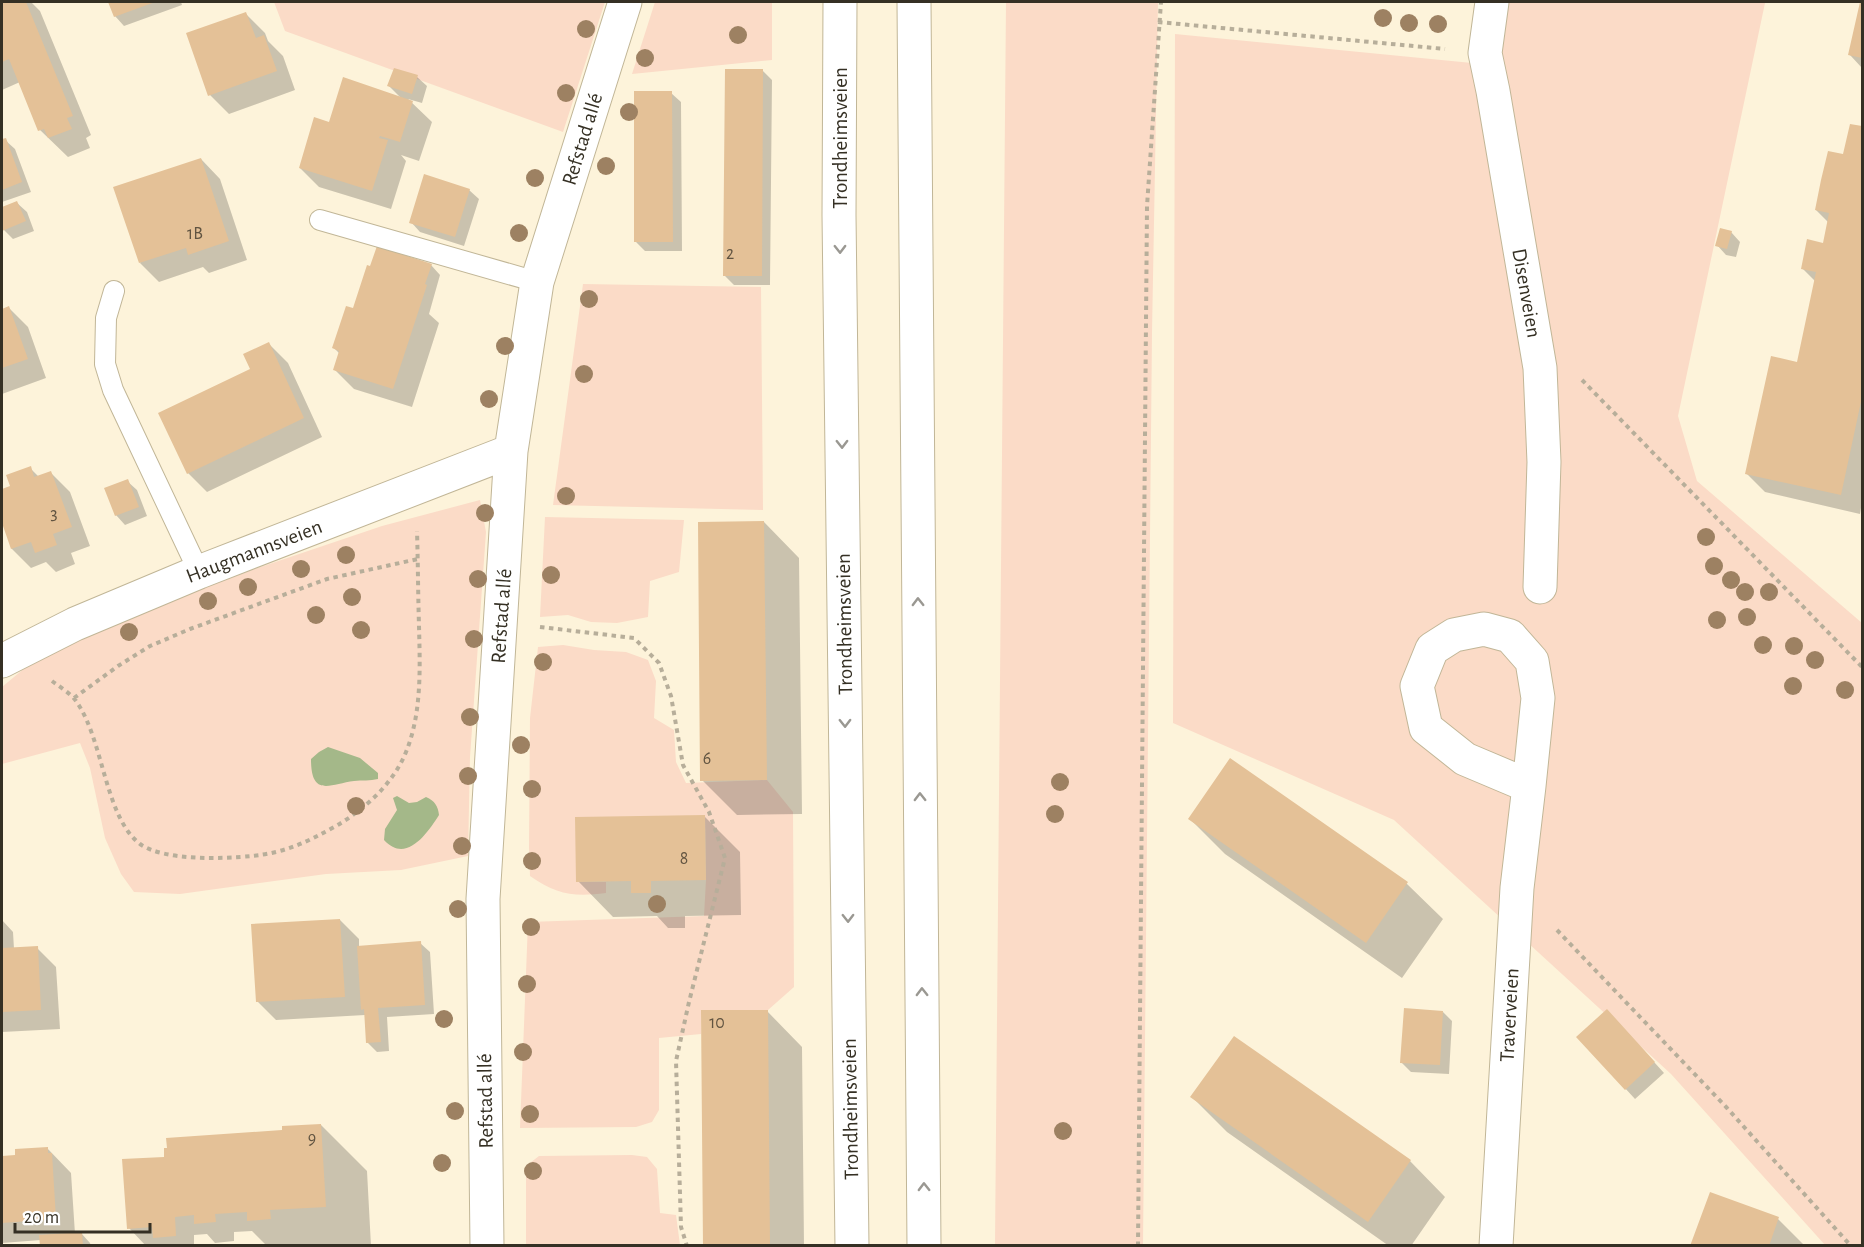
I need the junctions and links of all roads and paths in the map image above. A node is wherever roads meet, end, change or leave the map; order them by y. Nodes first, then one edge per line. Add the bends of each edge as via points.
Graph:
1 (625, 2) edge
2 (840, 2) edge
3 (914, 2) edge
4 (1161, 2) edge
5 (1492, 2) edge
6 (1158, 22) junction
7 (1485, 53) junction
8 (320, 220) dead end
9 (537, 282) junction
10 (114, 291) dead end
11 (1533, 330) junction
12 (511, 451) junction
13 (417, 488) junction
14 (418, 559) junction
15 (199, 572) junction
16 (1540, 588) dead end
17 (500, 623) junction
18 (12, 656) edge
19 (1863, 667) edge
20 (74, 698) junction
21 (1529, 786) junction
22 (1516, 888) junction
23 (487, 1245) edge
24 (687, 1245) edge
25 (852, 1245) edge
26 (924, 1245) edge
27 (1138, 1245) edge
28 (1496, 1245) edge
29 (1851, 1245) edge

1 - 9 main road, Refstad allé
2 -> 25 main road, Trondheimsveien via 839,215
26 -> 3 main road
4 - 6 path
5 - 7 main road, Disenveien
6 - 7 path
6 - 27 path via 1147,206
7 - 11 main road, Disenveien
8 - 9 lane
9 - 12 main road, Refstad allé
10 - 15 lane via 106,318 105,364 113,390
11 - 16 main road, Disenveien via 1540,368 1544,462
11 - 19 path
12 - 13 main road, Haugmannsveien
12 - 17 main road, Refstad allé
13 - 14 path
13 - 15 main road, Haugmannsveien
14 - 20 path via 327,579 190,629 150,646
14 - 20 path via 420,662 413,726 406,751 385,787 352,817 306,843 275,854 237,858 196,858 142,846 128,834 116,808 93,734
15 - 18 main road, Haugmannsveien via 75,624
17 - 23 main road, Refstad allé via 483,899
17 - 24 path via 634,639 659,663 671,696 683,765 710,812 725,858 676,1061 681,1227
18 - 20 path via 44,674
21 - 21 main road, Traverveien via 1465,759 1426,728 1417,686 1432,649 1454,635 1484,629 1510,636 1532,661 1538,698
21 - 22 main road, Traverveien
22 - 28 main road, Traverveien
22 - 29 path via 1727,1108

